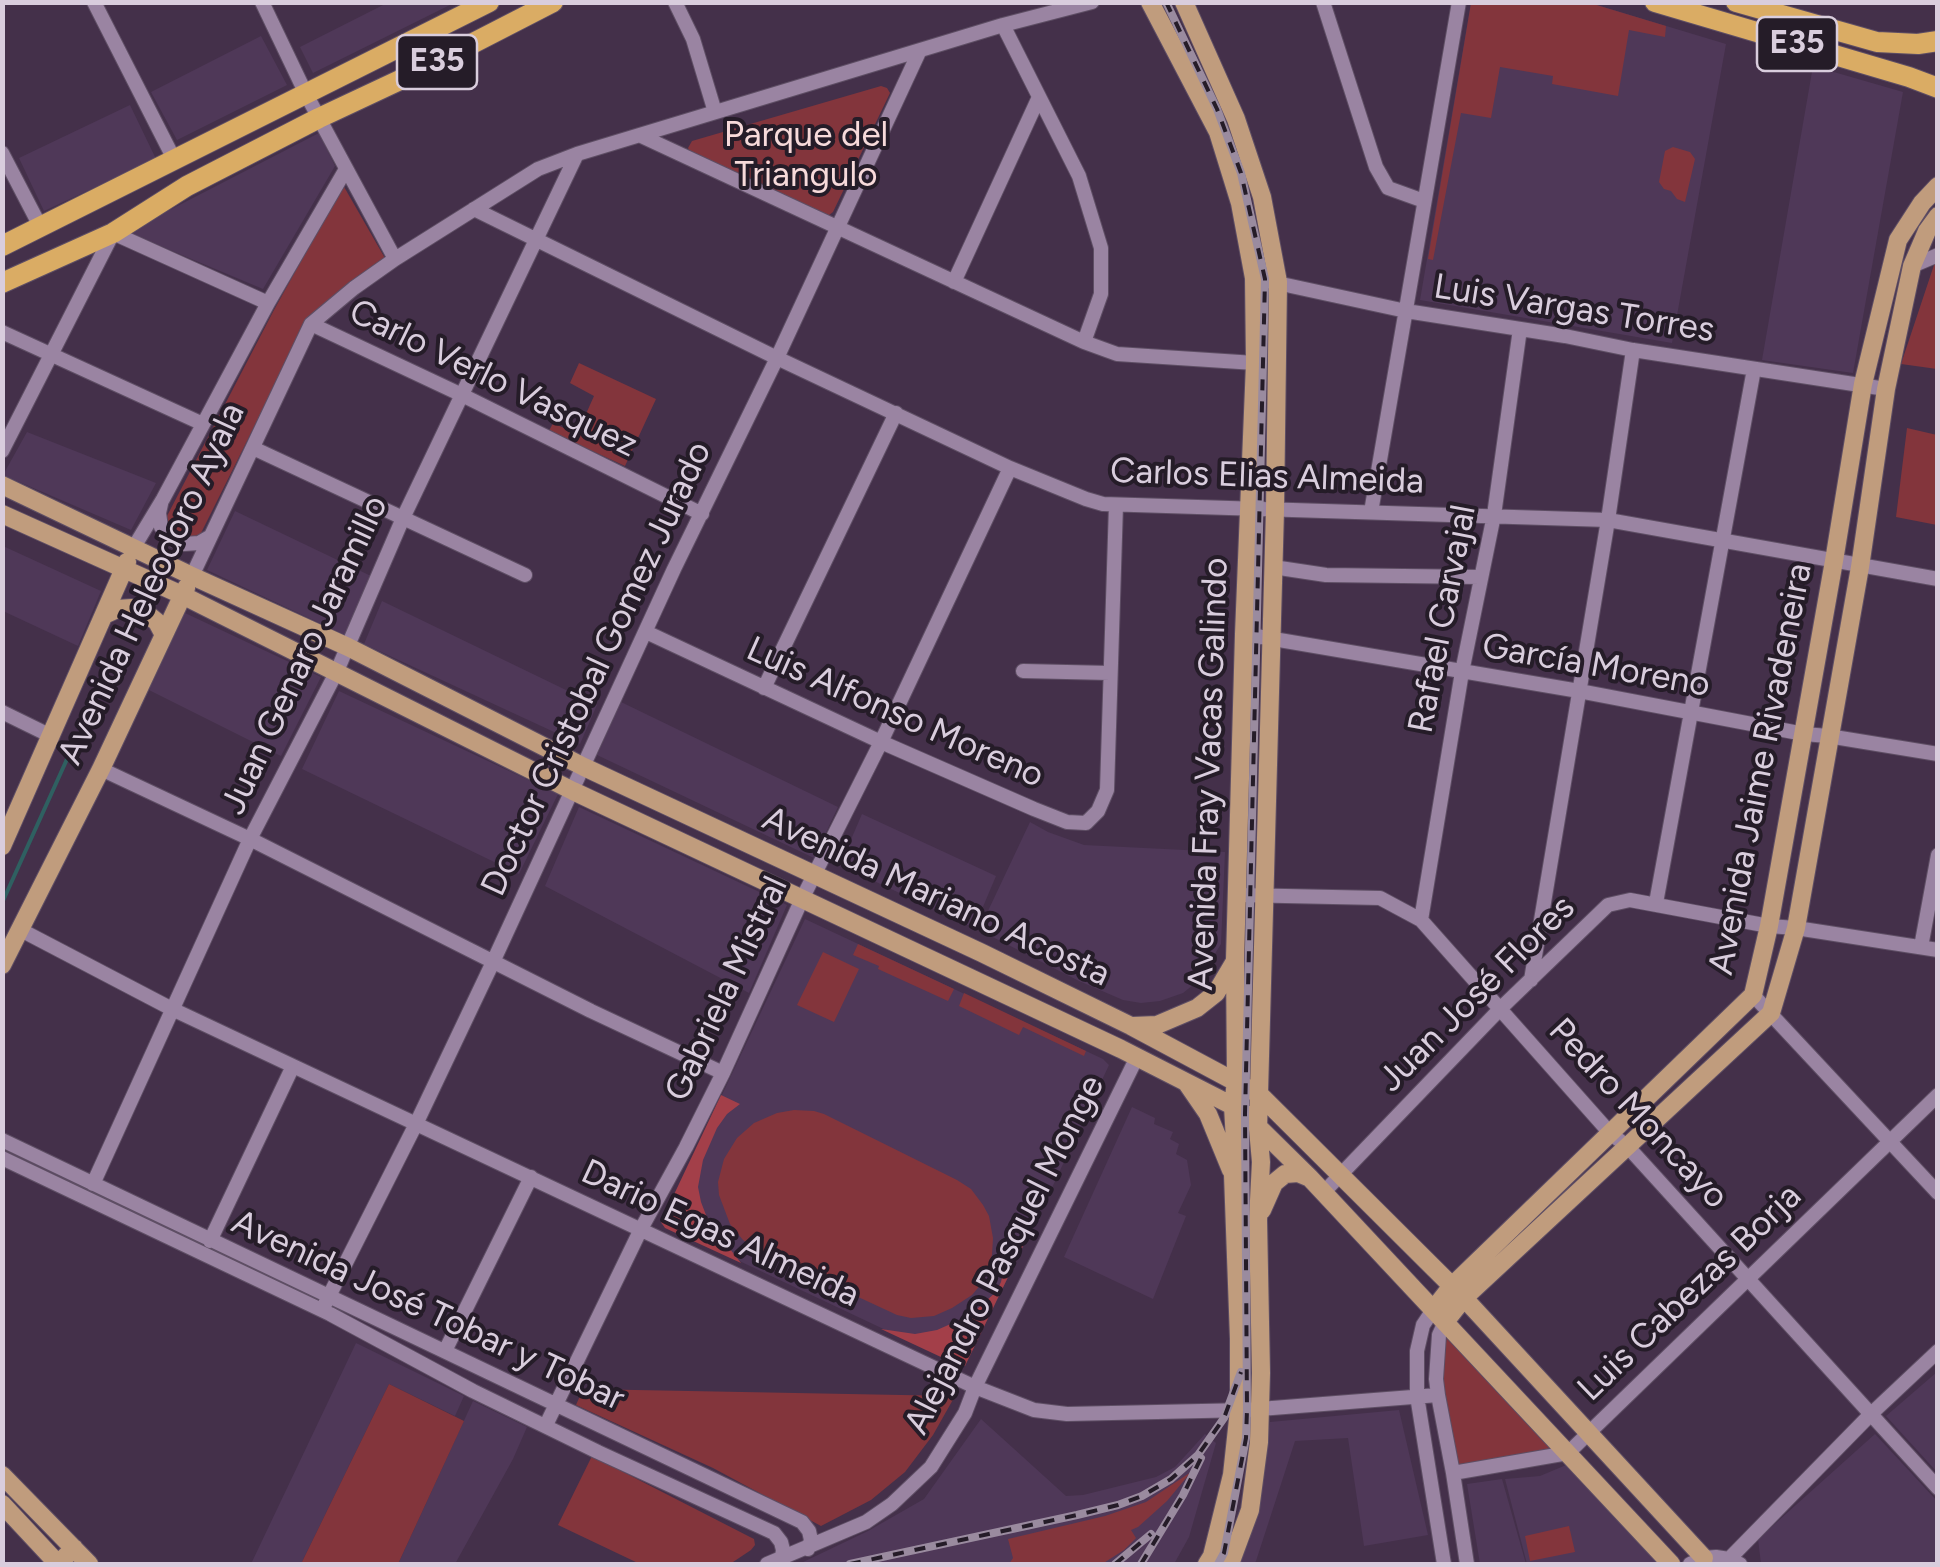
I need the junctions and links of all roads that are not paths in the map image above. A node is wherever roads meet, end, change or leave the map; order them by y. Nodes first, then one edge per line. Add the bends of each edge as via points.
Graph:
1 (94, 2) edge
2 (262, 2) edge
3 (489, 2) edge
4 (554, 2) edge
5 (675, 2) edge
6 (1092, 2) edge
7 (1150, 2) edge
8 (1184, 2) edge
9 (1323, 2) edge
10 (1459, 2) edge
11 (1655, 2) edge
12 (1736, 2) edge
13 (1002, 25) junction
14 (1938, 41) edge
15 (920, 50) junction
16 (1938, 88) edge
17 (306, 94) junction
18 (1040, 97) junction
19 (714, 112) junction
20 (319, 118) junction
21 (639, 135) junction
22 (2, 153) edge
23 (577, 154) junction
24 (175, 161) junction
25 (346, 169) junction
26 (1938, 186) edge
27 (1424, 201) junction
28 (474, 209) junction
29 (1938, 216) edge
30 (40, 226) junction
31 (836, 227) junction
32 (113, 233) junction
33 (536, 238) junction
34 (2, 246) edge
35 (1938, 255) edge
36 (395, 259) junction
37 (1912, 266) junction
38 (1254, 278) junction
39 (954, 282) junction
40 (1278, 282) junction
41 (2, 283) edge
42 (268, 303) junction
43 (1406, 311) junction
44 (310, 324) junction
45 (1520, 329) junction
46 (2, 332) edge
47 (1084, 342) junction
48 (1633, 350) junction
49 (50, 353) junction
50 (777, 358) junction
51 (1255, 363) junction
52 (1754, 369) junction
53 (1863, 384) junction
54 (1886, 389) junction
55 (462, 395) junction
56 (896, 413) junction
57 (203, 424) junction
58 (253, 448) junction
59 (2, 451) edge
60 (1010, 468) junction
61 (2, 485) edge
62 (163, 499) junction
63 (1116, 505) junction
64 (1249, 508) junction
65 (1275, 510) junction
66 (1371, 512) junction
67 (2, 514) edge
68 (702, 514) junction
69 (1494, 515) junction
70 (403, 518) junction
71 (1608, 520) junction
72 (211, 536) junction
73 (1722, 540) junction
74 (134, 547) junction
75 (1834, 560) junction
76 (1860, 566) junction
77 (1273, 568) junction
78 (124, 569) junction
79 (525, 575) dead end
80 (192, 576) junction
81 (1480, 577) junction
82 (1938, 579) edge
83 (182, 595) junction
84 (104, 615) junction
85 (646, 632) junction
86 (1244, 634) junction
87 (164, 635) junction
88 (1271, 638) junction
89 (348, 648) junction
90 (337, 671) junction
91 (1024, 672) dead end
92 (1462, 672) junction
93 (1110, 673) junction
94 (764, 688) junction
95 (1580, 692) junction
96 (2, 712) edge
97 (1691, 713) junction
98 (1804, 734) junction
99 (51, 736) junction
100 (1828, 736) junction
101 (882, 742) junction
102 (1938, 754) edge
103 (584, 767) junction
104 (101, 769) junction
105 (573, 791) junction
106 (250, 839) junction
107 (2, 846) edge
108 (1938, 855) edge
109 (813, 875) junction
110 (1238, 896) junction
111 (1264, 896) junction
112 (802, 899) junction
113 (1656, 903) junction
114 (1421, 920) junction
115 (1769, 926) junction
116 (1796, 928) junction
117 (19, 929) junction
118 (1921, 947) junction
119 (1938, 950) edge
120 (1235, 960) junction
121 (493, 962) junction
122 (2, 965) edge
123 (1531, 980) junction
124 (1753, 995) junction
125 (1501, 1008) junction
126 (172, 1009) junction
127 (1770, 1013) junction
128 (1131, 1026) junction
129 (1137, 1056) junction
130 (293, 1066) junction
131 (723, 1072) junction
132 (1236, 1080) junction
133 (1186, 1082) junction
134 (1938, 1094) edge
135 (1260, 1095) junction
136 (1233, 1106) junction
137 (416, 1124) junction
138 (1258, 1129) junction
139 (1610, 1132) junction
140 (2, 1140) edge
141 (1890, 1141) junction
142 (1628, 1147) junction
143 (2, 1158) edge
144 (1233, 1175) junction
145 (1340, 1176) junction
146 (530, 1177) junction
147 (1310, 1178) junction
148 (93, 1184) junction
149 (1938, 1192) edge
150 (1323, 1193) junction
151 (1258, 1220) junction
152 (641, 1229) junction
153 (210, 1241) junction
154 (1748, 1279) junction
155 (1458, 1292) junction
156 (329, 1295) junction
157 (322, 1310) junction
158 (1439, 1316) junction
159 (1938, 1351) edge
160 (446, 1352) junction
161 (975, 1387) junction
162 (1438, 1395) junction
163 (1417, 1396) junction
164 (557, 1405) junction
165 (1259, 1408) junction
166 (1238, 1410) junction
167 (1870, 1414) junction
168 (546, 1426) junction
169 (1587, 1433) junction
170 (1568, 1453) junction
171 (1454, 1473) junction
172 (2, 1475) edge
173 (1938, 1488) edge
174 (2, 1504) edge
175 (74, 1548) junction
176 (808, 1548) junction
177 (782, 1557) junction
178 (1697, 1561) edge
179 (1734, 1562) edge
180 (58, 1564) edge
181 (89, 1564) edge
182 (767, 1564) edge
183 (1207, 1564) edge
184 (1230, 1564) edge
185 (1444, 1564) edge
186 (1468, 1564) edge
187 (1671, 1564) edge

1 - 24 street
2 - 17 street
3 - 17 highway, E35
4 - 20 highway, E35
5 - 19 street
6 - 13 street, Avenida Heleodoro Ayala
7 - 38 main road, Avenida Fray Vacas Galindo via 1218,132
8 - 40 main road, Avenida Fray Vacas Galindo via 1236,119 1262,197
9 - 27 street via 1376,167 1388,188
10 - 27 street
11 - 16 highway, E35
12 - 14 highway, E35 via 1877,42
13 - 15 street, Avenida Heleodoro Ayala
13 - 18 street
15 - 19 street, Avenida Heleodoro Ayala
15 - 31 street, Doctor Cristobal Gomez Jurado
17 - 20 street
17 - 24 highway, E35
18 - 39 street
18 - 47 street via 1078,176 1101,248 1102,294
19 - 21 street, Avenida Heleodoro Ayala
20 - 25 street
20 - 32 highway, E35
21 - 23 street, Avenida Heleodoro Ayala
21 - 31 street
22 - 30 street
23 - 28 street, Avenida Heleodoro Ayala via 538,169
23 - 33 street, Juan Genaro Jaramillo
24 - 30 highway, E35
25 - 36 street
25 - 42 street, Avenida Heleodoro Ayala
26 - 53 main road, Avenida Jaime Rivadeneira via 1898,240
27 - 43 street
28 - 33 street, Carlos Elias Almeida
28 - 36 street, Avenida Heleodoro Ayala
29 - 37 main road, Avenida Jaime Rivadeneira
30 - 34 highway, E35
31 - 39 street
31 - 50 street, Doctor Cristobal Gomez Jurado
32 - 41 highway, E35
32 - 42 street
32 - 49 street
33 - 50 street, Carlos Elias Almeida
33 - 55 street, Juan Genaro Jaramillo
35 - 37 street
36 - 44 street, Avenida Heleodoro Ayala
37 - 54 main road, Avenida Jaime Rivadeneira
38 - 40 street, Luis Vargas Torres
38 - 51 main road, Avenida Fray Vacas Galindo
39 - 47 street
40 - 43 street, Luis Vargas Torres
40 - 65 main road, Avenida Fray Vacas Galindo
42 - 57 street, Avenida Heleodoro Ayala
43 - 45 street, Luis Vargas Torres
43 - 66 street
44 - 55 street, Carlo Verlo Vasquez
44 - 58 street, Avenida Heleodoro Ayala
45 - 48 street, Luis Vargas Torres
45 - 69 street, Rafael Carvajal
46 - 49 street
47 - 51 street via 1117,354
48 - 52 street, Luis Vargas Torres
48 - 71 street
49 - 57 street
49 - 59 street
50 - 56 street, Carlos Elias Almeida
50 - 68 street, Doctor Cristobal Gomez Jurado
51 - 64 main road, Avenida Fray Vacas Galindo
52 - 53 street, Luis Vargas Torres
52 - 73 street
53 - 54 street, Luis Vargas Torres
53 - 75 main road, Avenida Jaime Rivadeneira
54 - 76 main road, Avenida Jaime Rivadeneira
55 - 68 street, Carlo Verlo Vasquez
55 - 70 street, Juan Genaro Jaramillo
56 - 60 street, Carlos Elias Almeida
56 - 94 street
57 - 62 street, Avenida Heleodoro Ayala
58 - 70 street
58 - 72 street, Avenida Heleodoro Ayala
60 - 63 street, Carlos Elias Almeida via 1086,500
60 - 101 street, Gabriela Mistral
61 - 74 main road, Avenida Mariano Acosta
62 - 72 street via 158,513 171,539 199,543
62 - 74 street, Avenida Heleodoro Ayala
63 - 64 street, Carlos Elias Almeida
63 - 93 street
64 - 65 street, Carlos Elias Almeida
64 - 86 main road, Avenida Fray Vacas Galindo
65 - 66 street, Carlos Elias Almeida
65 - 77 main road, Avenida Fray Vacas Galindo
66 - 69 street, Carlos Elias Almeida
67 - 78 main road, Avenida Mariano Acosta
68 - 85 street, Doctor Cristobal Gomez Jurado
69 - 71 street, Carlos Elias Almeida
69 - 81 street, Rafael Carvajal
70 - 79 street
70 - 89 street, Juan Genaro Jaramillo
71 - 73 street, Carlos Elias Almeida
71 - 95 street
72 - 80 street, Avenida Heleodoro Ayala
73 - 75 street, Carlos Elias Almeida
73 - 97 street
74 - 78 main road, Avenida Heleodoro Ayala
74 - 80 main road, Avenida Mariano Acosta
75 - 76 street, Carlos Elias Almeida
75 - 98 main road, Avenida Jaime Rivadeneira
76 - 82 street, Carlos Elias Almeida
76 - 100 main road, Avenida Jaime Rivadeneira
77 - 81 street
77 - 88 main road, Avenida Fray Vacas Galindo
78 - 83 main road, Avenida Mariano Acosta
78 - 84 main road, Avenida Heleodoro Ayala
80 - 83 main road, Avenida Heleodoro Ayala
80 - 89 main road, Avenida Mariano Acosta
81 - 92 street, Rafael Carvajal
83 - 87 main road, Avenida Heleodoro Ayala
83 - 90 main road, Avenida Mariano Acosta
84 - 87 main road via 117,609 146,612
84 - 99 main road, Avenida Heleodoro Ayala
85 - 94 street, Luis Alfonso Moreno
85 - 103 street, Doctor Cristobal Gomez Jurado
86 - 88 street, García Moreno
86 - 110 main road, Avenida Fray Vacas Galindo
87 - 104 main road, Avenida Heleodoro Ayala
88 - 92 street, García Moreno
88 - 111 main road, Avenida Fray Vacas Galindo
89 - 90 street, Juan Genaro Jaramillo
89 - 103 main road, Avenida Mariano Acosta
90 - 105 main road, Avenida Mariano Acosta
90 - 106 street, Juan Genaro Jaramillo
91 - 93 street
92 - 95 street, García Moreno
92 - 114 street, Rafael Carvajal
93 - 101 street, Luis Alfonso Moreno via 1106,790 1086,822 1067,822
94 - 101 street, Luis Alfonso Moreno
95 - 97 street, García Moreno
95 - 123 street
96 - 99 street
97 - 98 street, García Moreno
97 - 113 street
98 - 100 street, García Moreno
98 - 115 main road, Avenida Jaime Rivadeneira
99 - 107 main road, Avenida Heleodoro Ayala
100 - 102 street, García Moreno
100 - 116 main road, Avenida Jaime Rivadeneira
101 - 109 street, Gabriela Mistral
103 - 105 street, Doctor Cristobal Gomez Jurado
103 - 109 main road, Avenida Mariano Acosta
104 - 106 street
104 - 117 main road, Avenida Heleodoro Ayala
105 - 112 main road, Avenida Mariano Acosta
105 - 121 street, Doctor Cristobal Gomez Jurado
106 - 121 street
106 - 126 street, Juan Genaro Jaramillo
108 - 118 street
109 - 112 street, Gabriela Mistral
109 - 128 main road, Avenida Mariano Acosta
110 - 111 street, Pedro Moncayo
110 - 120 main road, Avenida Fray Vacas Galindo
111 - 114 street, Pedro Moncayo via 1380,898
111 - 135 main road, Avenida Fray Vacas Galindo
112 - 129 main road, Avenida Mariano Acosta
112 - 131 street, Gabriela Mistral
113 - 115 street, Juan José Flores
113 - 123 street, Juan José Flores via 1608,905
114 - 125 street, Pedro Moncayo
115 - 116 street, Juan José Flores
115 - 124 main road, Avenida Jaime Rivadeneira
116 - 118 street, Juan José Flores
116 - 127 main road, Avenida Jaime Rivadeneira
117 - 122 main road, Avenida Heleodoro Ayala
117 - 126 street, Dario Egas Almeida
118 - 119 street, Juan José Flores
120 - 128 main road via 1216,993 1197,1008 1157,1025
120 - 132 main road, Avenida Fray Vacas Galindo
121 - 131 street
121 - 137 street, Doctor Cristobal Gomez Jurado
123 - 125 street, Juan José Flores
124 - 127 street
124 - 139 main road, Avenida Jaime Rivadeneira
125 - 139 street, Pedro Moncayo
125 - 145 street, Juan José Flores
126 - 130 street, Dario Egas Almeida
126 - 148 street, Juan Genaro Jaramillo
127 - 141 street
127 - 142 main road, Avenida Jaime Rivadeneira
128 - 132 main road, Avenida Mariano Acosta
129 - 133 main road, Avenida Mariano Acosta
129 - 161 street, Alejandro Pasquel Monge
130 - 137 street, Dario Egas Almeida
130 - 153 street
131 - 152 street, Gabriela Mistral
132 - 135 main road, Avenida Mariano Acosta
132 - 136 main road, Avenida Fray Vacas Galindo
133 - 136 main road, Avenida Mariano Acosta
133 - 144 main road via 1208,1114
134 - 141 street, Luis Cabezas Borja
135 - 138 main road, Avenida Fray Vacas Galindo
135 - 145 main road, Avenida Mariano Acosta
136 - 138 main road, Avenida Mariano Acosta
136 - 144 main road, Avenida Fray Vacas Galindo
137 - 146 street, Dario Egas Almeida
137 - 156 street, Doctor Cristobal Gomez Jurado
138 - 147 main road, Avenida Mariano Acosta
138 - 151 main road, Avenida Fray Vacas Galindo
139 - 142 street, Pedro Moncayo
139 - 155 main road, Avenida Jaime Rivadeneira
140 - 148 street, Avenida José Tobar y Tobar
141 - 149 street
141 - 154 street, Luis Cabezas Borja
142 - 154 street, Pedro Moncayo
142 - 155 main road, Avenida Jaime Rivadeneira
143 - 157 street, Avenida José Tobar y Tobar
144 - 166 main road, Avenida Fray Vacas Galindo
145 - 150 street, Juan José Flores
145 - 155 main road, Avenida Mariano Acosta
146 - 152 street, Dario Egas Almeida
146 - 160 street
147 - 150 main road, Avenida Mariano Acosta
147 - 151 main road via 1285,1174
148 - 153 street, Avenida José Tobar y Tobar
150 - 158 main road, Avenida Mariano Acosta
151 - 165 main road, Avenida Fray Vacas Galindo
152 - 161 street, Dario Egas Almeida
152 - 164 street, Gabriela Mistral
153 - 156 street, Avenida José Tobar y Tobar
154 - 167 street, Pedro Moncayo
154 - 169 street, Luis Cabezas Borja
155 - 158 main road, Avenida Jaime Rivadeneira
155 - 169 main road, Avenida Mariano Acosta
156 - 157 street, Doctor Cristobal Gomez Jurado
156 - 160 street, Avenida José Tobar y Tobar
157 - 168 street, Avenida José Tobar y Tobar
158 - 162 street
158 - 163 street via 1423,1325
158 - 170 main road, Avenida Mariano Acosta
159 - 167 street
160 - 164 street, Avenida José Tobar y Tobar
161 - 166 street, Dario Egas Almeida via 1034,1410 1067,1414
161 - 176 street, Alejandro Pasquel Monge via 965,1414 916,1482 866,1522
162 - 163 street, Dario Egas Almeida
162 - 171 street
163 - 165 street, Dario Egas Almeida
163 - 185 street
164 - 168 street, Gabriela Mistral
164 - 176 street, Avenida José Tobar y Tobar via 802,1522
165 - 166 street, Dario Egas Almeida
165 - 184 main road, Avenida Fray Vacas Galindo via 1250,1510
166 - 183 main road, Avenida Fray Vacas Galindo via 1232,1474
167 - 173 street, Pedro Moncayo
167 - 179 street
168 - 177 street, Avenida José Tobar y Tobar via 774,1533
169 - 170 street, Luis Cabezas Borja
169 - 178 main road, Avenida Mariano Acosta
170 - 171 street
170 - 187 main road, Avenida Mariano Acosta
171 - 186 street
172 - 175 main road
174 - 180 main road
175 - 180 main road
175 - 181 main road
176 - 177 street, Alejandro Pasquel Monge
177 - 182 street, Alejandro Pasquel Monge
178 - 179 street

